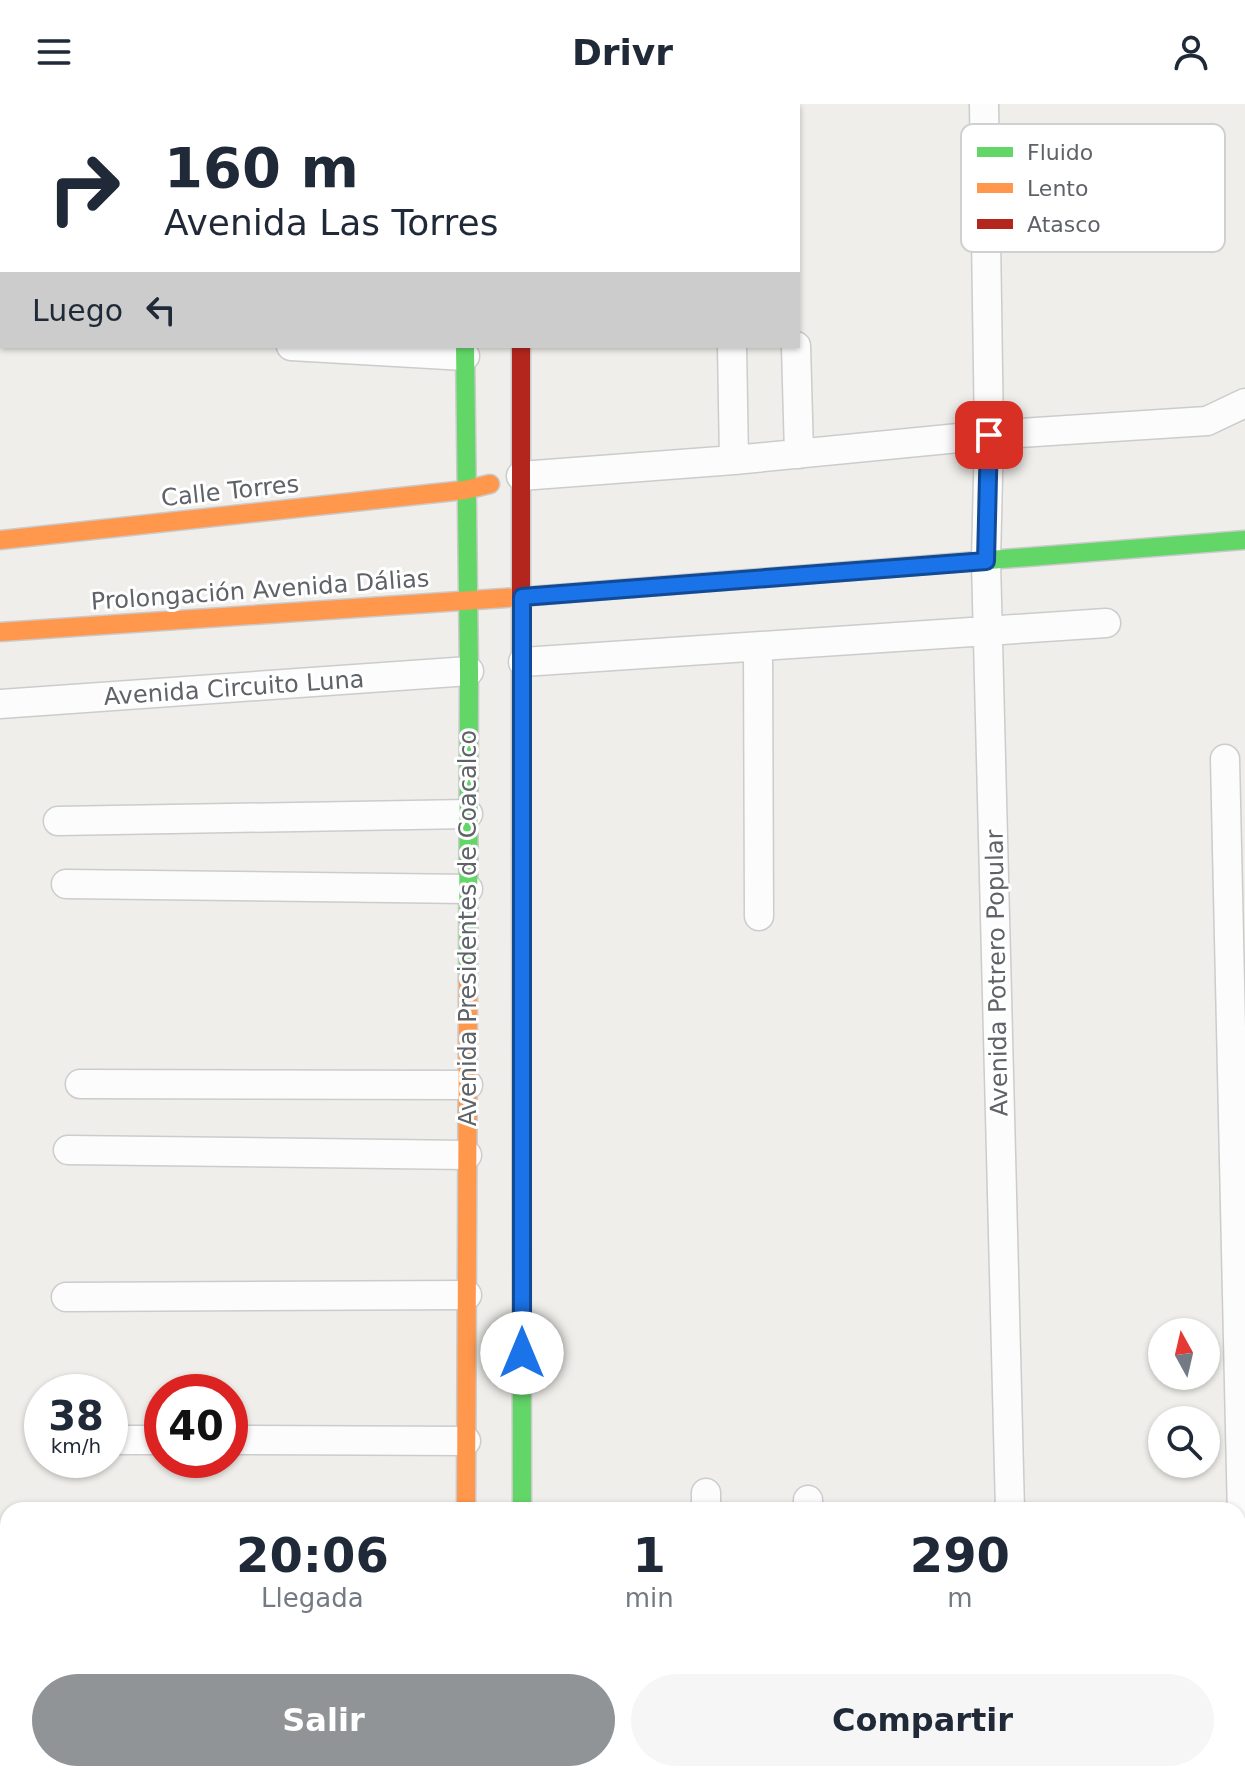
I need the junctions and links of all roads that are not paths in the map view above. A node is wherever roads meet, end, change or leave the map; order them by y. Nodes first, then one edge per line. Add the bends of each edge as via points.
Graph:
1 (984, 104) edge
2 (984, 124) edge
3 (986, 252) edge
4 (361, 348) edge
5 (521, 348) edge
6 (732, 348) edge
7 (796, 348) edge
8 (465, 351) edge
9 (1245, 403) edge
10 (989, 435) junction
11 (799, 454) junction
12 (734, 460) junction
13 (521, 476) junction
14 (465, 490) junction
15 (0, 540) edge
16 (1245, 540) edge
17 (986, 561) junction
18 (522, 597) junction
19 (467, 601) junction
20 (1106, 623) dead end
21 (0, 632) edge
22 (988, 633) junction
23 (758, 648) junction
24 (523, 662) junction
25 (469, 671) junction
26 (0, 704) edge
27 (1225, 759) dead end
28 (468, 814) junction
29 (58, 821) dead end
30 (66, 884) dead end
31 (468, 889) junction
32 (759, 916) dead end
33 (80, 1084) dead end
34 (468, 1085) junction
35 (68, 1150) dead end
36 (467, 1155) junction
37 (467, 1295) junction
38 (66, 1297) dead end
39 (248, 1440) edge
40 (466, 1441) junction
41 (466, 1502) edge
42 (522, 1502) edge
43 (1010, 1502) edge
44 (1242, 1502) edge

1 - 2 street, Avenida Potrero Popular
3 - 10 street, Avenida Potrero Popular
4 - 8 street
5 - 13 street
6 - 12 street
7 - 11 street
8 - 14 street, Avenida Presidentes de Coacalco
9 - 10 street via 1207,421
10 - 11 street
10 - 17 street, Avenida Potrero Popular
11 - 12 street
12 - 13 street
13 - 14 street, Calle Torres
13 - 18 street
14 - 15 street, Calle Torres
14 - 19 street, Avenida Presidentes de Coacalco
16 - 17 street, Prolongación Avenida Dálias
17 - 18 street, Prolongación Avenida Dálias
17 - 22 street, Avenida Potrero Popular
18 - 19 street, Prolongación Avenida Dálias
18 - 24 street
19 - 21 street, Prolongación Avenida Dálias
19 - 25 street, Avenida Presidentes de Coacalco
20 - 22 street
22 - 23 street
22 - 43 street, Avenida Potrero Popular
23 - 24 street
23 - 32 street
24 - 42 street
25 - 26 street, Avenida Circuito Luna
25 - 28 street, Avenida Presidentes de Coacalco
27 - 44 street
28 - 29 street
28 - 31 street, Avenida Presidentes de Coacalco
30 - 31 street
31 - 34 street, Avenida Presidentes de Coacalco
33 - 34 street
34 - 36 street, Avenida Presidentes de Coacalco
35 - 36 street
36 - 37 street, Avenida Presidentes de Coacalco
37 - 38 street
37 - 40 street, Avenida Presidentes de Coacalco
39 - 40 street
40 - 41 street, Avenida Presidentes de Coacalco

